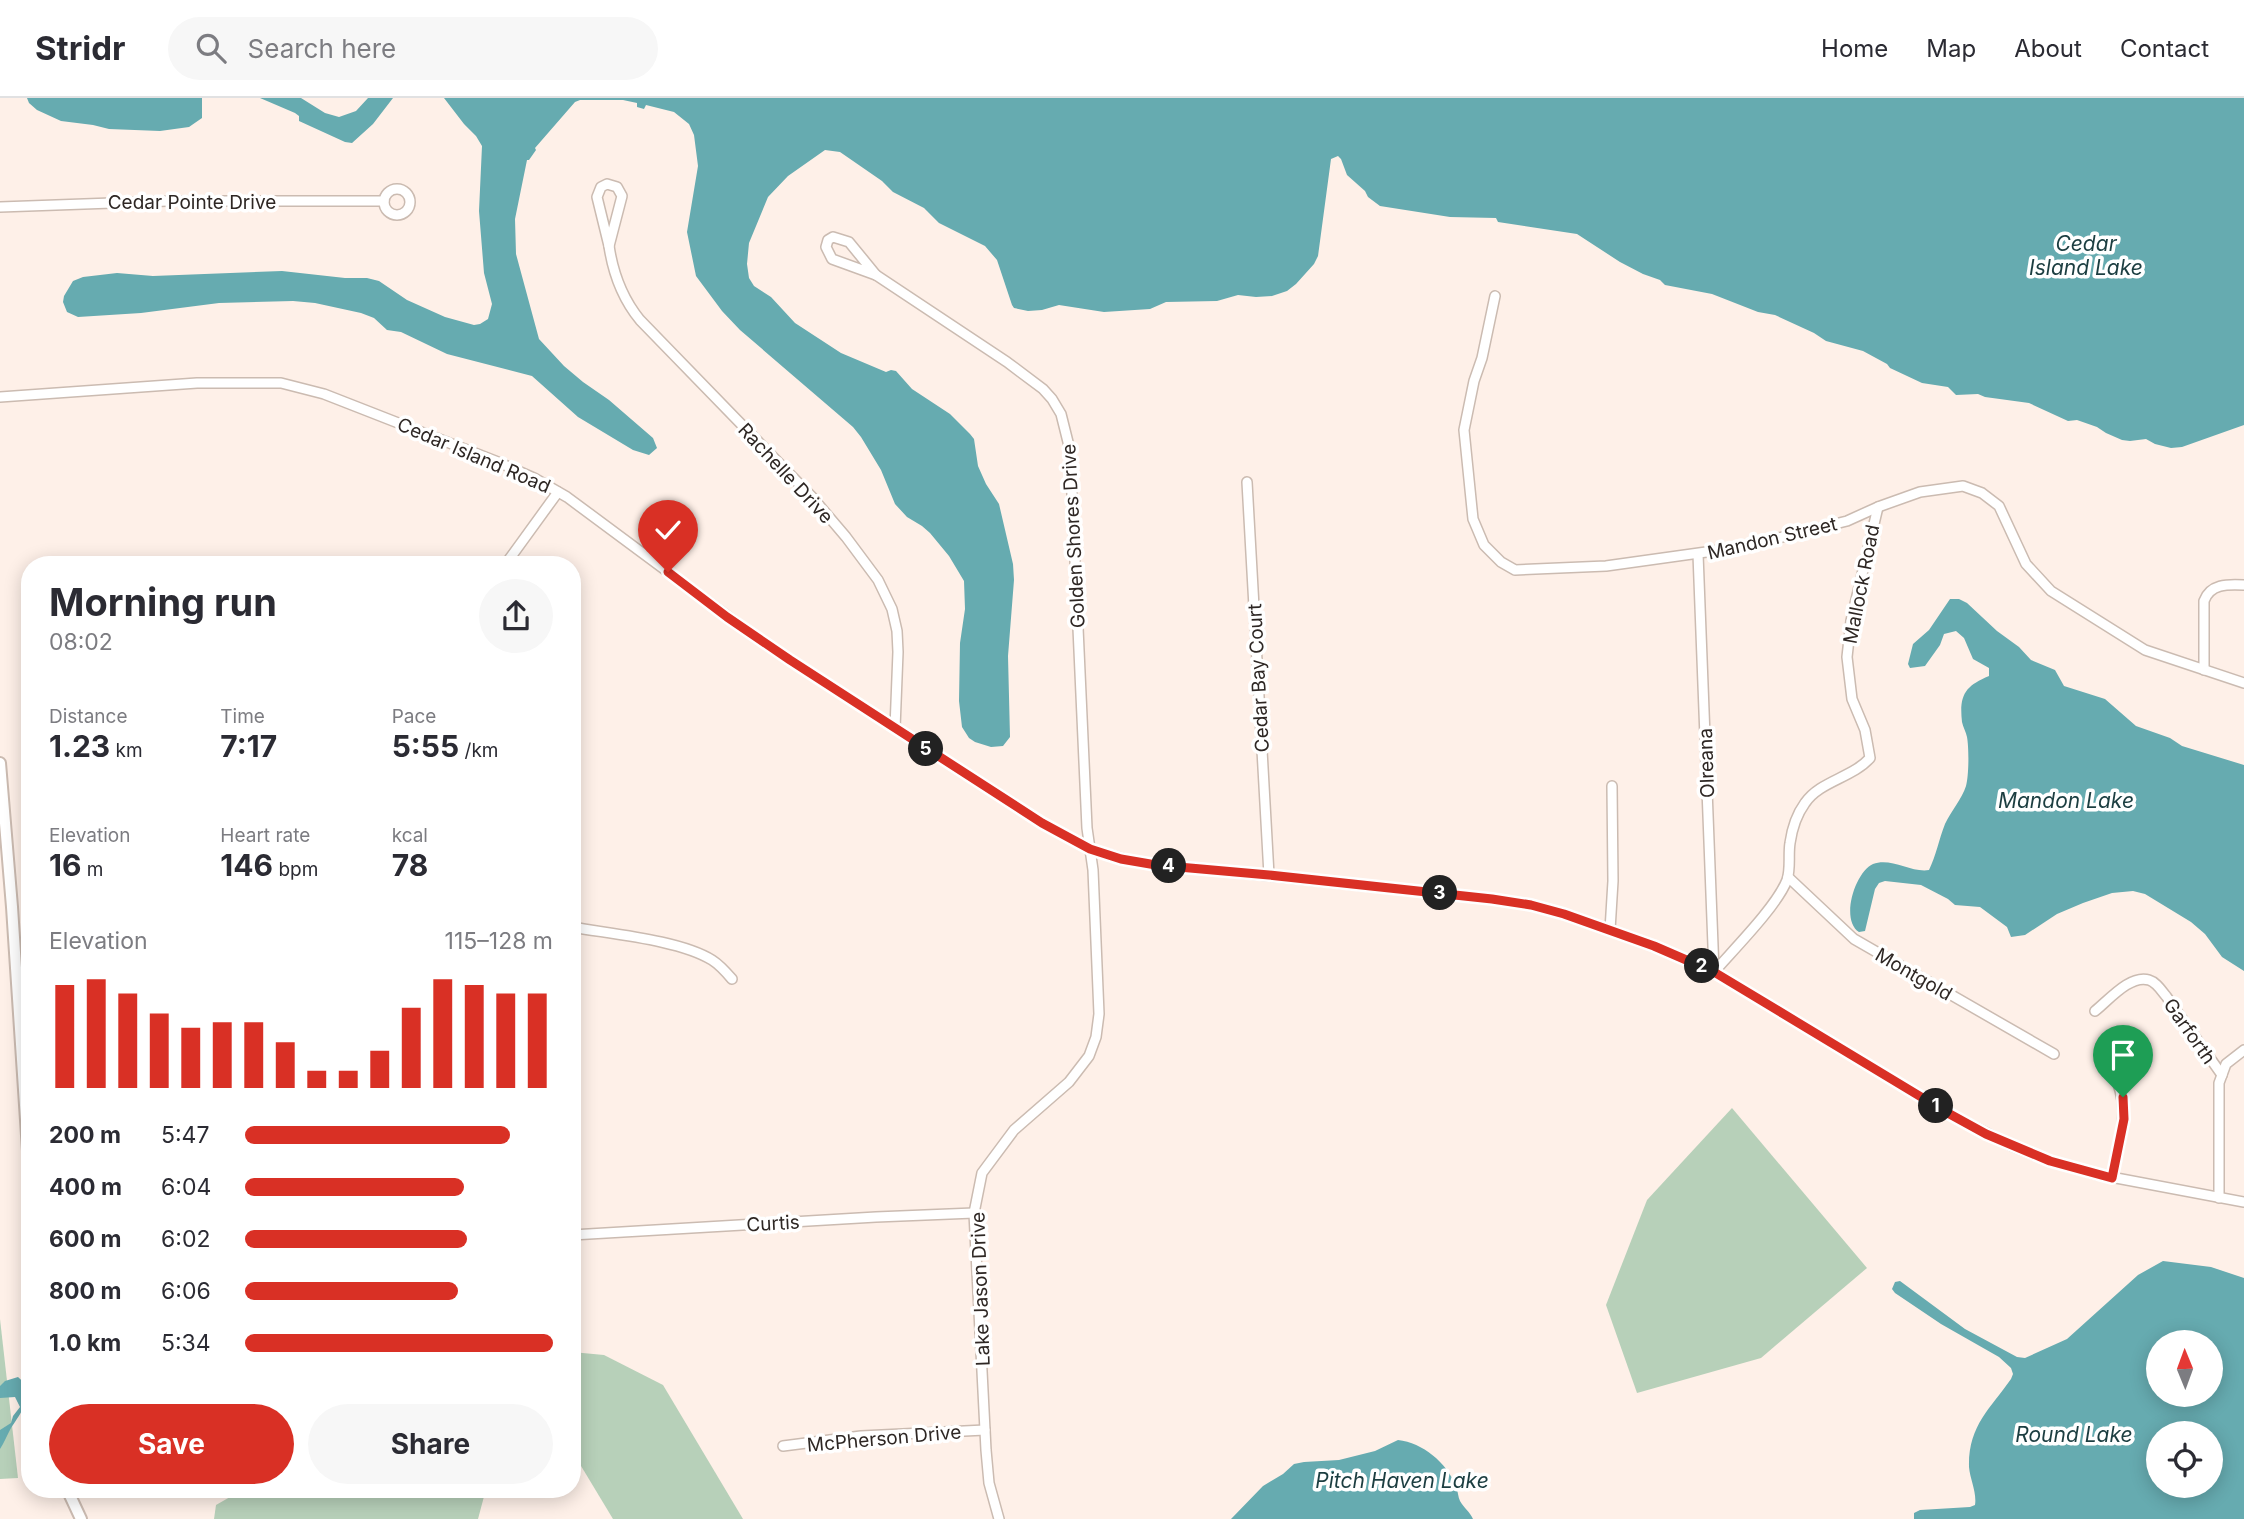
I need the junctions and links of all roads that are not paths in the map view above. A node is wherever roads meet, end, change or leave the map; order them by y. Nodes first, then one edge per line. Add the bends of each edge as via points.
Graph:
1 (384, 201) dead end
2 (0, 208) edge
3 (608, 246) junction
4 (876, 275) junction
5 (1495, 296) dead end
6 (0, 397) edge
7 (1247, 482) dead end
8 (558, 492) junction
9 (1878, 507) junction
10 (1698, 555) junction
11 (512, 556) edge
12 (2244, 585) edge
13 (2204, 670) junction
14 (2244, 683) edge
15 (895, 728) junction
16 (0, 763) edge
17 (1612, 786) dead end
18 (1090, 849) junction
19 (1269, 875) junction
20 (1788, 877) junction
21 (581, 929) edge
22 (1610, 930) junction
23 (1714, 972) junction
24 (732, 979) dead end
25 (2095, 1012) dead end
26 (21, 1046) edge
27 (2244, 1050) edge
28 (2053, 1054) dead end
29 (2222, 1075) junction
30 (2117, 1082) dead end
31 (2112, 1178) junction
32 (2219, 1198) junction
33 (2244, 1202) edge
34 (974, 1213) junction
35 (581, 1234) edge
36 (985, 1430) junction
37 (783, 1446) dead end
38 (71, 1498) edge
39 (81, 1519) edge
40 (999, 1519) edge

1 - 2 street, Cedar Pointe Drive via 168,201
3 - 3 street, Rachelle Drive via 622,196 611,184 601,187 597,197
3 - 15 street, Rachelle Drive via 622,291 645,327 818,504 878,580 897,631
4 - 4 street, Golden Shores Drive via 847,240 836,237 827,242 832,259
4 - 18 street, Golden Shores Drive via 1032,380 1052,399 1063,419 1070,450
5 - 10 street, Mandon Street via 1464,430 1473,519 1484,545 1515,570
6 - 8 street, Cedar Island Road via 197,383 294,385 480,454
7 - 19 street, Cedar Bay Court
8 - 11 street
8 - 15 street, Cedar Island Road via 757,638
9 - 10 street, Mandon Street via 1821,528
9 - 13 street, Mandon Street via 1944,488 1962,486 1982,493 1999,506 2026,564 2051,591 2145,650
9 - 20 street, Mallock Road via 1847,657 1852,699 1870,758 1806,801 1790,843
10 - 23 street, Olreana
12 - 13 street via 2217,587 2206,594
13 - 14 street, Mandon Street
15 - 18 street, Cedar Island Road
16 - 26 street
17 - 22 street
18 - 19 street, Cedar Island Road via 1135,862
18 - 34 street, Lake Jason Drive via 1100,992 1097,1037 1069,1082 1014,1130 982,1173
19 - 22 street, Cedar Island Road via 1519,903
20 - 23 street, Mallock Road via 1772,904
20 - 28 street, Montgold via 1854,939
21 - 24 street via 692,951 712,960
22 - 23 street, Cedar Island Road
23 - 31 street, Cedar Island Road via 1972,1127 2050,1161
25 - 29 street, Garforth via 2127,985 2148,979 2166,996
27 - 29 street, Garforth via 2226,1064
29 - 32 street
30 - 31 street via 2124,1114
31 - 32 street, Cedar Island Road
32 - 33 street, Cedar Island Road
34 - 35 street, Curtis
34 - 36 street, Lake Jason Drive
36 - 37 street, McPherson Drive via 861,1436
36 - 40 street, Lake Jason Drive via 989,1483
38 - 39 street

